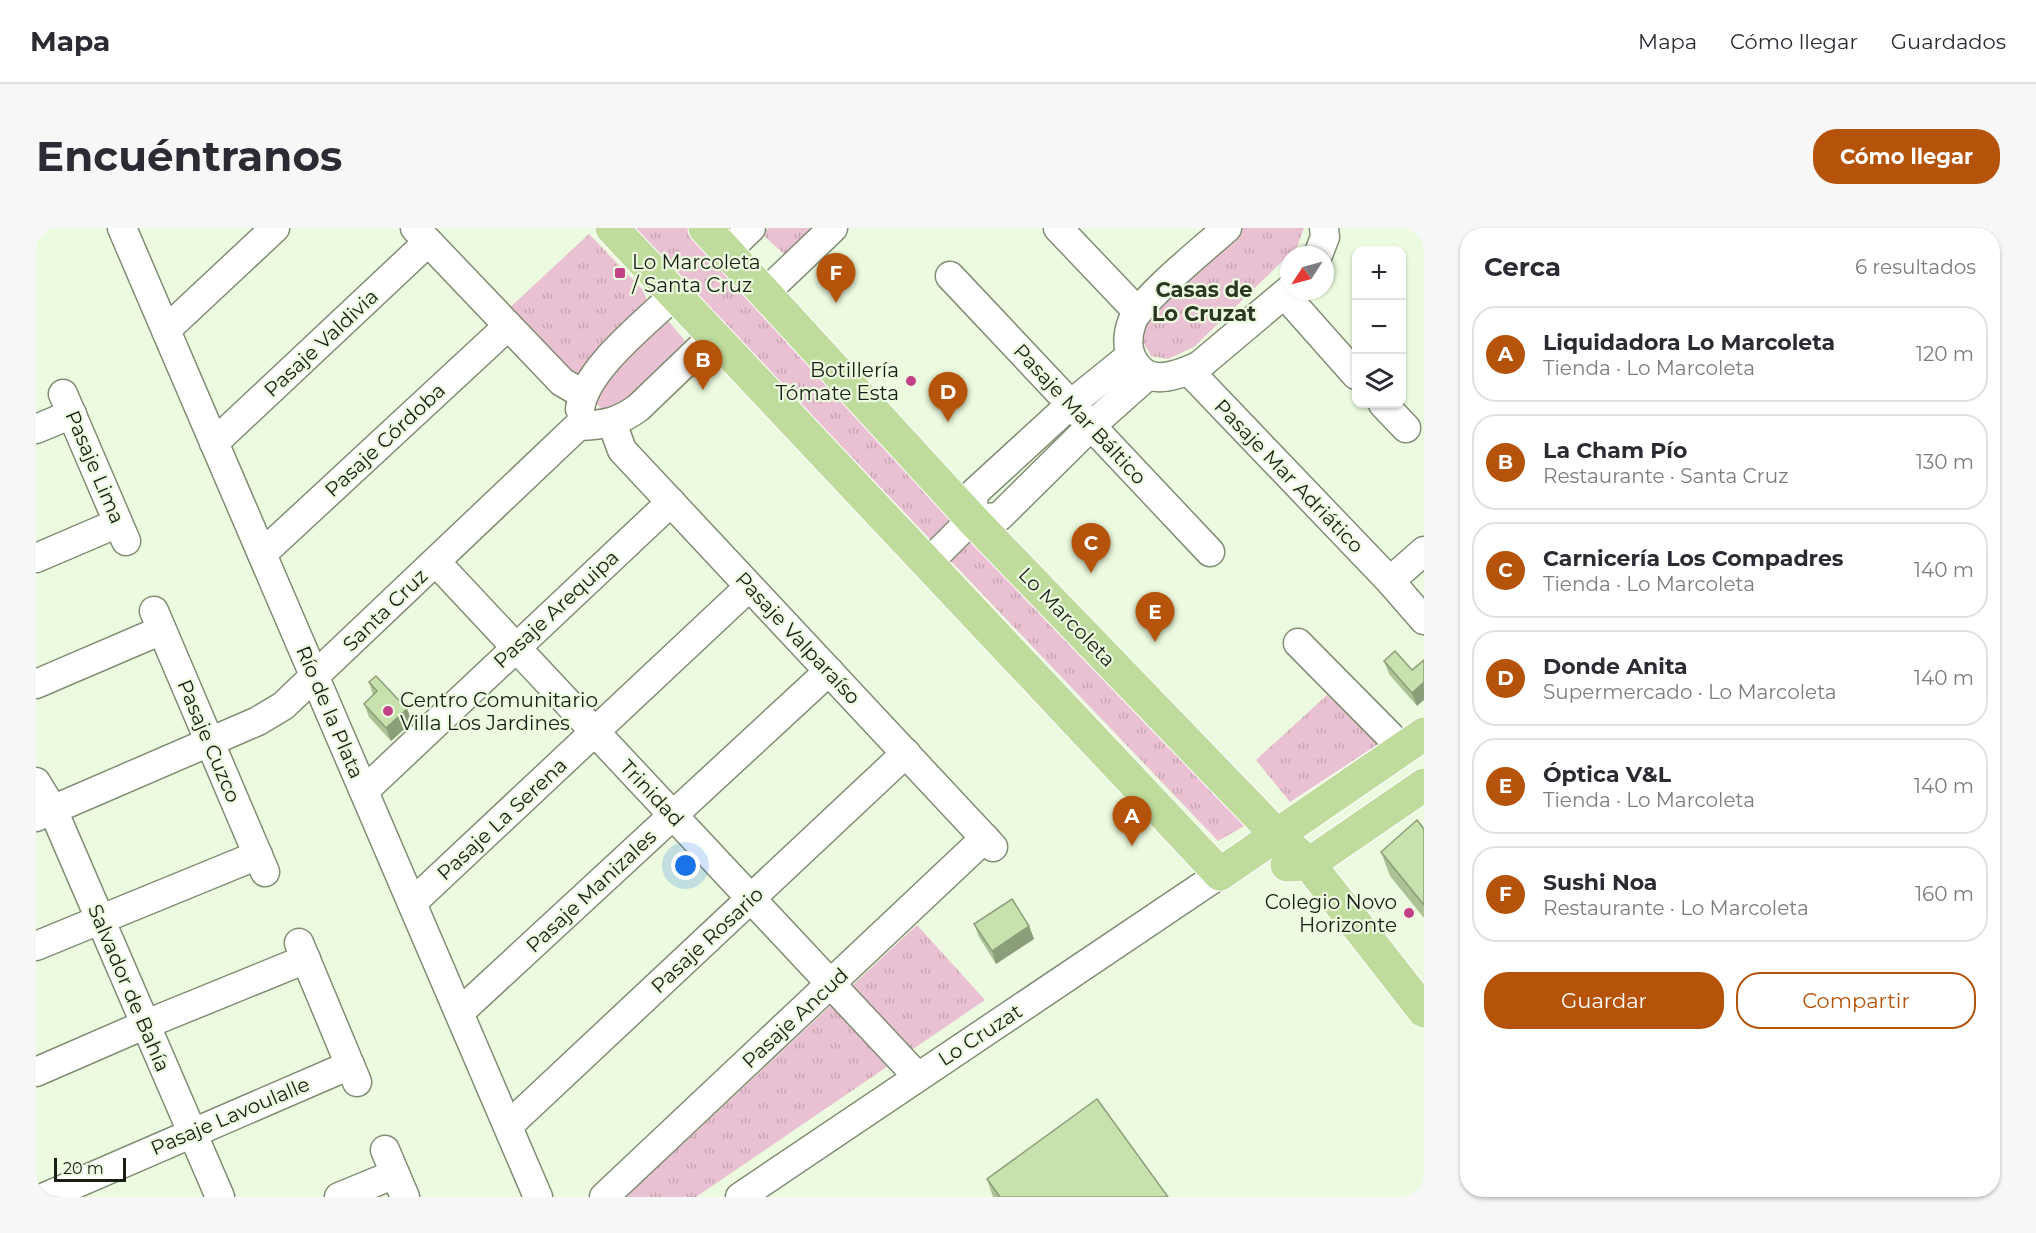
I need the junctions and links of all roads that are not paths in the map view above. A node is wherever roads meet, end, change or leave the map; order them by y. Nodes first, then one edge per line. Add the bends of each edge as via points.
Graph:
1 (122, 228) edge
2 (275, 228) edge
3 (612, 228) edge
4 (751, 228) edge
5 (832, 228) edge
6 (1059, 228) edge
7 (1324, 228) edge
8 (1223, 229) edge
9 (422, 235) edge
10 (716, 240) edge
11 (1322, 246) edge
12 (950, 276) dead end
13 (765, 293) junction
14 (674, 295) junction
15 (1280, 298) edge
16 (1294, 300) edge
17 (1138, 312) junction
18 (508, 326) junction
19 (166, 330) junction
20 (713, 336) junction
21 (1138, 366) junction
22 (1352, 370) edge
23 (1189, 371) junction
24 (584, 392) junction
25 (1071, 404) junction
26 (1387, 408) edge
27 (612, 423) junction
28 (578, 426) junction
29 (1091, 426) junction
30 (1406, 428) dead end
31 (36, 429) edge
32 (214, 443) junction
33 (671, 502) junction
34 (972, 519) junction
35 (1424, 550) edge
36 (1210, 552) dead end
37 (262, 554) junction
38 (36, 558) edge
39 (436, 562) junction
40 (927, 564) junction
41 (1390, 581) junction
42 (749, 587) junction
43 (1424, 620) edge
44 (1298, 643) dead end
45 (516, 647) junction
46 (829, 671) junction
47 (315, 677) junction
48 (36, 684) edge
49 (595, 732) junction
50 (210, 742) junction
51 (1413, 742) edge
52 (906, 753) junction
53 (36, 782) edge
54 (1424, 785) edge
55 (364, 791) junction
56 (44, 813) edge
57 (673, 815) junction
58 (1277, 835) junction
59 (989, 843) joint
60 (1309, 864) junction
61 (1220, 874) junction
62 (751, 899) junction
63 (412, 903) junction
64 (100, 919) junction
65 (36, 946) edge
66 (831, 984) junction
67 (1424, 1011) edge
68 (460, 1012) junction
69 (144, 1025) junction
70 (36, 1072) edge
71 (917, 1076) junction
72 (508, 1126) junction
73 (191, 1132) junction
74 (395, 1174) edge
75 (45, 1197) edge
76 (220, 1197) edge
77 (339, 1197) edge
78 (538, 1197) edge
79 (604, 1197) edge
80 (740, 1197) edge

1 - 19 street, Río de la Plata
2 - 19 street
3 - 14 main road
4 - 10 street
5 - 13 street
6 - 17 street
7 - 11 street
8 - 17 street
9 - 18 street
9 - 32 street, Pasaje Valdivia
10 - 13 main road, Lo Marcoleta
12 - 25 street, Pasaje Mar Báltico
13 - 34 main road, Lo Marcoleta
14 - 20 main road
14 - 24 street via 603,364
15 - 23 street
16 - 22 street
17 - 21 street via 1130,330
18 - 24 street via 562,382
18 - 37 street, Pasaje Córdoba
19 - 32 street, Río de la Plata
20 - 27 street via 638,408
20 - 40 main road
21 - 23 street via 1165,376
21 - 25 street
21 - 29 street
23 - 41 street, Pasaje Mar Adriático
24 - 28 street
25 - 29 street, Pasaje Mar Báltico
25 - 34 street via 974,494
26 - 30 street
27 - 28 street
27 - 33 street, Pasaje Valparaíso via 622,450
28 - 39 street, Santa Cruz
29 - 34 street via 999,518
29 - 36 street, Pasaje Mar Báltico
31 - 38 street, Pasaje Lima via 67,404 122,532
32 - 37 street, Río de la Plata
33 - 42 street, Pasaje Valparaíso
33 - 45 street, Pasaje Arequipa
34 - 40 street
34 - 58 main road, Lo Marcoleta
35 - 41 street
37 - 47 street, Río de la Plata
39 - 45 street, Trinidad
39 - 47 street, Santa Cruz
40 - 61 main road
41 - 43 street, Pasaje Mar Adriático
42 - 46 street, Pasaje Valparaíso
42 - 49 street, Pasaje La Serena
44 - 51 street via 1390,736
45 - 49 street, Trinidad
45 - 55 street, Pasaje Arequipa
46 - 52 street, Pasaje Valparaíso
46 - 57 street, Pasaje Manizales
47 - 50 street, Santa Cruz via 270,715
47 - 55 street, Río de la Plata
48 - 50 street, Pasaje Cuzco via 158,621
49 - 57 street, Trinidad
49 - 63 street, Pasaje La Serena
50 - 56 street, Santa Cruz
50 - 64 street, Pasaje Cuzco via 262,863
51 - 58 main road, Lo Cruzat
52 - 59 street, Pasaje Valparaíso
52 - 62 street, Pasaje Rosario
53 - 56 street, Salvador de Bahía
54 - 60 main road
55 - 63 street, Río de la Plata
56 - 64 street, Salvador de Bahía
57 - 62 street, Trinidad
57 - 68 street, Pasaje Manizales
58 - 60 main road, Lo Marcoleta
58 - 61 main road, Lo Cruzat
59 - 66 street, Pasaje Ancud
60 - 61 main road, Lo Cruzat via 1265,865
60 - 67 main road, Lo Marcoleta
61 - 71 street, Lo Cruzat
62 - 66 street, Trinidad
62 - 72 street, Pasaje Rosario
63 - 68 street, Río de la Plata
64 - 65 street
64 - 69 street, Salvador de Bahía
66 - 71 street, Trinidad
66 - 79 street, Pasaje Ancud
68 - 72 street, Río de la Plata
69 - 70 street
69 - 73 street, Salvador de Bahía
69 - 73 street, Pasaje Lavoulalle via 302,950 353,1073
71 - 80 street, Lo Cruzat
72 - 78 street, Río de la Plata
73 - 75 street, Pasaje Lavoulalle
73 - 76 street, Salvador de Bahía
74 - 77 street

